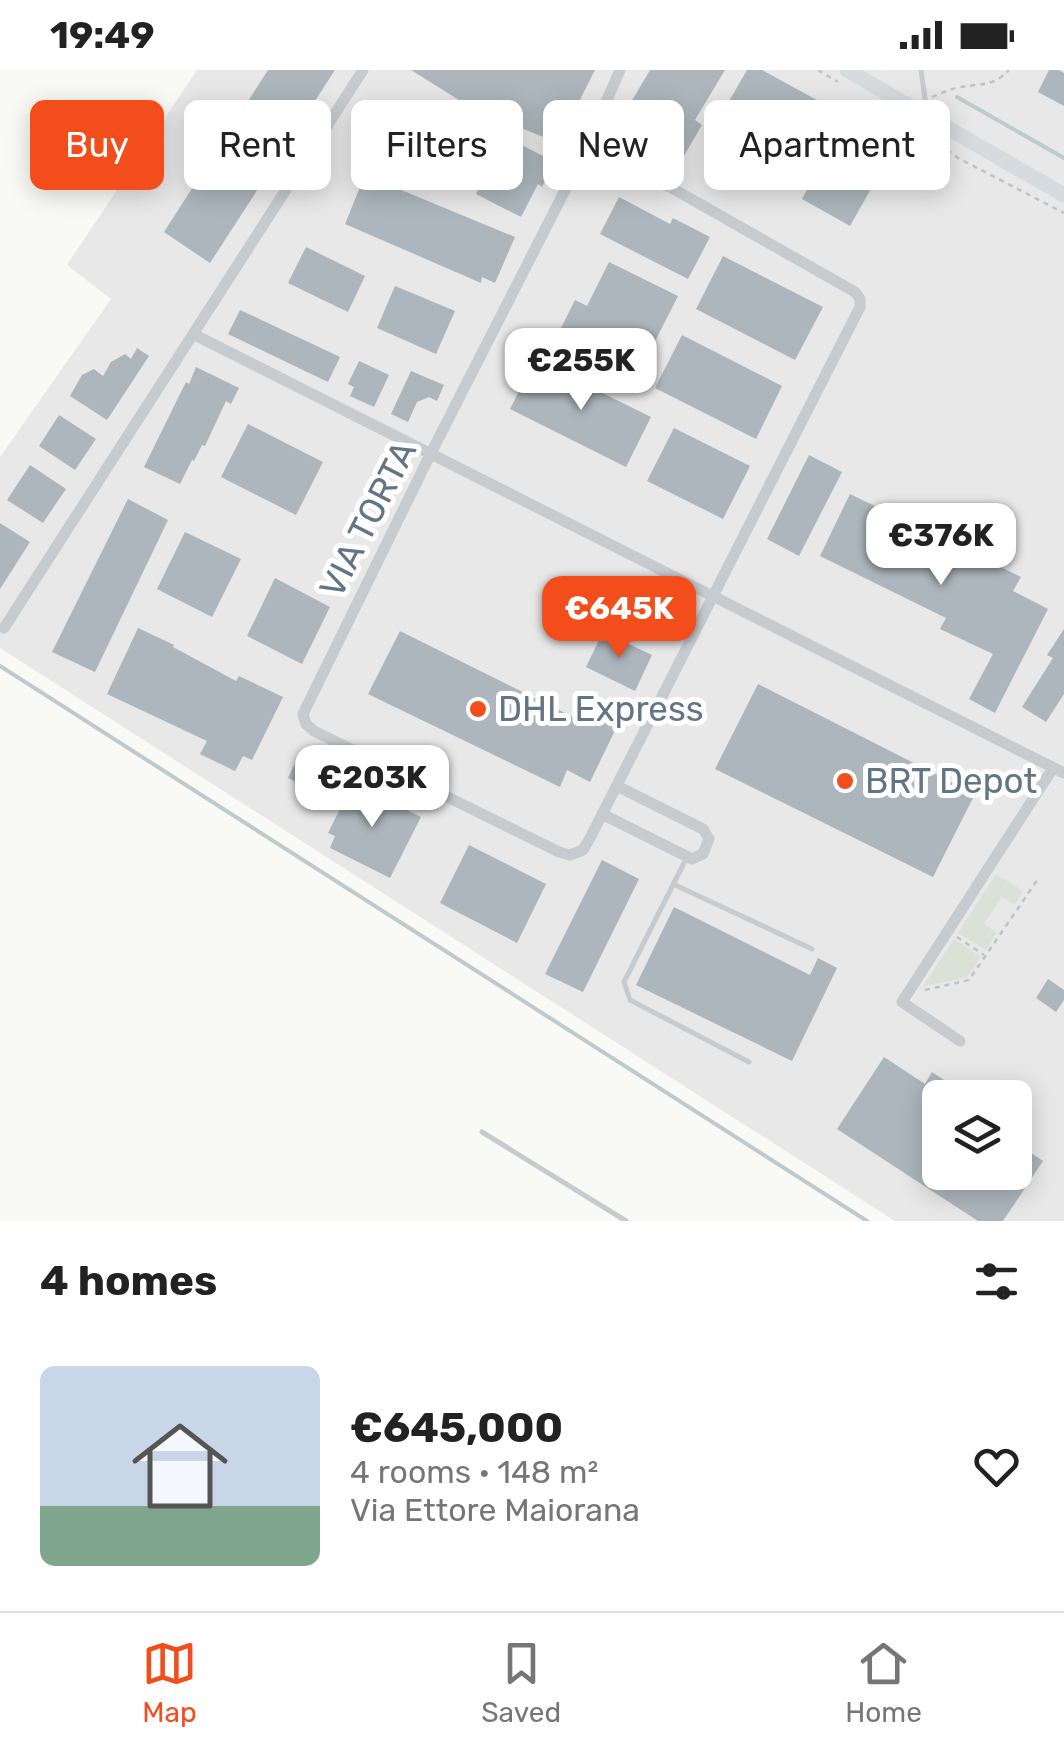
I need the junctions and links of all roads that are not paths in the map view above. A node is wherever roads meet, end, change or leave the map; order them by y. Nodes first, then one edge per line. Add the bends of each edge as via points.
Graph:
1 (363, 70) edge
2 (620, 70) edge
3 (921, 70) edge
4 (844, 76) edge
5 (607, 100) edge
6 (894, 100) edge
7 (921, 100) edge
8 (950, 130) edge
9 (564, 190) edge
10 (675, 190) edge
11 (1064, 195) edge
12 (193, 334) junction
13 (430, 455) junction
14 (711, 596) junction
15 (4, 628) dead end
16 (1058, 771) edge
17 (617, 786) junction
18 (602, 814) junction
19 (687, 856) junction
20 (673, 884) junction
21 (812, 949) dead end
22 (960, 1041) dead end
23 (749, 1062) dead end
24 (482, 1132) dead end
25 (626, 1221) edge

1 - 12 street
2 - 5 street, VIA TORTA
3 - 7 lane
4 - 6 main road
8 - 11 main road
9 - 13 street, VIA TORTA
10 - 14 street via 860,299
12 - 13 street
12 - 15 street
13 - 14 street
13 - 18 street, VIA TORTA via 303,718 314,731 559,852 583,850
14 - 16 street
14 - 17 street
16 - 22 street via 902,1002
17 - 18 street
17 - 19 street via 703,830 704,854
18 - 19 street
19 - 20 lane
20 - 21 lane
20 - 23 lane via 624,982 630,1000
24 - 25 lane

